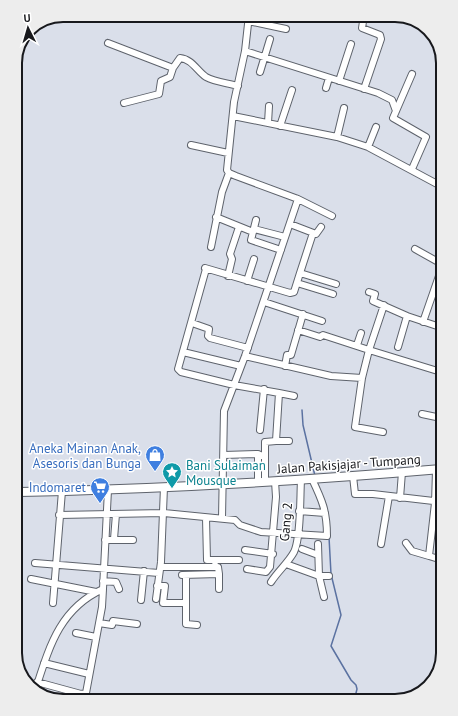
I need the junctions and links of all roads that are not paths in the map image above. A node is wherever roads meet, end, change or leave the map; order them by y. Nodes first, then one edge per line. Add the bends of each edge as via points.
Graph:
1 (249, 22) edge
2 (262, 22) edge
3 (363, 22) edge
4 (286, 29) dead end
5 (270, 39) dead end
6 (108, 43) dead end
7 (351, 44) dead end
8 (245, 51) junction
9 (264, 56) junction
10 (173, 68) junction
11 (260, 72) dead end
12 (412, 74) dead end
13 (329, 78) junction
14 (339, 81) junction
15 (238, 86) junction
16 (326, 88) dead end
17 (364, 89) junction
18 (292, 90) dead end
19 (124, 103) dead end
20 (269, 106) dead end
21 (344, 108) dead end
22 (396, 111) junction
23 (236, 117) junction
24 (268, 123) junction
25 (280, 126) junction
26 (376, 127) dead end
27 (337, 137) junction
28 (192, 145) dead end
29 (368, 147) junction
30 (228, 153) junction
31 (239, 169) dead end
32 (412, 169) junction
33 (229, 173) junction
34 (236, 176) junction
35 (436, 183) edge
36 (298, 200) junction
37 (332, 216) dead end
38 (216, 217) junction
39 (256, 220) dead end
40 (290, 224) junction
41 (239, 227) junction
42 (321, 227) dead end
43 (253, 230) junction
44 (313, 233) junction
45 (285, 237) junction
46 (210, 247) dead end
47 (415, 249) dead end
48 (281, 250) junction
49 (254, 259) dead end
50 (436, 262) edge
51 (300, 273) junction
52 (228, 276) junction
53 (247, 281) junction
54 (297, 283) junction
55 (336, 284) dead end
56 (436, 285) edge
57 (268, 286) junction
58 (369, 292) dead end
59 (333, 294) dead end
60 (264, 302) junction
61 (384, 306) junction
62 (303, 314) junction
63 (407, 316) junction
64 (322, 321) dead end
65 (423, 322) junction
66 (192, 323) junction
67 (436, 327) edge
68 (298, 330) junction
69 (361, 334) dead end
70 (357, 346) junction
71 (398, 347) dead end
72 (248, 348) junction
73 (369, 350) junction
74 (183, 352) junction
75 (245, 356) junction
76 (241, 366) junction
77 (285, 366) junction
78 (436, 370) edge
79 (362, 378) junction
80 (234, 385) junction
81 (264, 389) junction
82 (279, 393) junction
83 (294, 396) dead end
84 (422, 414) dead end
85 (436, 417) edge
86 (260, 430) dead end
87 (383, 432) dead end
88 (289, 440) dead end
89 (276, 441) junction
90 (258, 454) junction
91 (224, 455) junction
92 (266, 457) junction
93 (436, 469) edge
94 (402, 472) junction
95 (353, 476) junction
96 (314, 479) junction
97 (301, 480) junction
98 (275, 481) junction
99 (262, 482) junction
100 (223, 484) junction
101 (164, 487) junction
102 (108, 490) junction
103 (62, 491) junction
104 (22, 492) edge
105 (389, 496) junction
106 (400, 498) junction
107 (436, 502) edge
108 (299, 511) junction
109 (164, 513) junction
110 (325, 513) junction
111 (108, 514) junction
112 (116, 514) junction
113 (436, 514) edge
114 (59, 515) junction
115 (206, 518) junction
116 (222, 518) junction
117 (274, 533) junction
118 (298, 534) junction
119 (114, 539) junction
120 (106, 540) junction
121 (133, 540) dead end
122 (406, 543) dead end
123 (318, 544) dead end
124 (381, 544) dead end
125 (302, 549) dead end
126 (245, 550) dead end
127 (273, 554) junction
128 (318, 555) junction
129 (429, 556) junction
130 (436, 558) edge
131 (239, 560) dead end
132 (35, 562) dead end
133 (215, 563) junction
134 (286, 564) junction
135 (57, 565) junction
136 (103, 569) junction
137 (247, 569) dead end
138 (160, 570) junction
139 (144, 571) junction
140 (219, 574) junction
141 (319, 576) junction
142 (329, 576) dead end
143 (31, 579) dead end
144 (103, 581) junction
145 (271, 582) dead end
146 (55, 584) junction
147 (157, 586) junction
148 (103, 589) junction
149 (119, 589) dead end
150 (219, 589) dead end
151 (96, 592) junction
152 (324, 597) dead end
153 (142, 600) dead end
154 (156, 600) dead end
155 (53, 603) dead end
156 (185, 603) junction
157 (99, 623) junction
158 (137, 624) dead end
159 (197, 625) dead end
160 (76, 633) dead end
161 (96, 637) junction
162 (44, 663) junction
163 (89, 674) junction
164 (37, 682) joint

1 - 8 street
2 - 4 street
3 - 17 street via 362,28 380,35 381,39
5 - 9 street
6 - 10 street
7 - 14 street
8 - 9 street
8 - 15 street
9 - 11 street
9 - 13 street
10 - 15 street via 181,58 193,64 206,77
10 - 19 street via 170,77 160,80 158,94
12 - 22 street
13 - 14 street
13 - 16 street
14 - 17 street
15 - 23 street
17 - 22 street via 389,97
18 - 25 street
20 - 24 street
21 - 27 street
22 - 32 street via 393,118 395,120 426,137
23 - 24 street
23 - 30 street
24 - 25 street
25 - 27 street
26 - 29 street
27 - 29 street
28 - 30 street
29 - 32 street
30 - 33 street via 226,167
31 - 34 street
32 - 35 street
33 - 34 street
33 - 38 street
34 - 36 street
36 - 37 street
36 - 40 street
38 - 41 street
38 - 46 street
39 - 43 street
40 - 44 street
40 - 45 street
41 - 43 street
41 - 52 street via 230,254 232,259
42 - 44 street via 318,233
43 - 45 street
43 - 48 street via 251,240
44 - 51 street
45 - 48 street
47 - 50 street
48 - 57 street
49 - 53 street
51 - 54 street
51 - 55 street
52 - 53 street
52 - 66 street via 206,269
53 - 57 street
54 - 57 street via 292,293
54 - 59 street
56 - 65 street
57 - 60 street
58 - 61 street via 375,294 373,301
60 - 62 street
60 - 72 street
61 - 63 street
61 - 73 street
62 - 64 street
62 - 68 street
63 - 65 street
63 - 71 street
65 - 67 street
66 - 72 street via 209,329 210,338
66 - 74 street
68 - 70 street
68 - 77 street
69 - 70 street
70 - 73 street
72 - 75 street
73 - 78 street
73 - 79 street
74 - 76 street
74 - 80 street via 179,371
75 - 76 street
75 - 77 street
76 - 80 street
77 - 79 street via 332,376
79 - 87 street via 355,427
80 - 81 street
80 - 91 street via 224,411
81 - 82 street
81 - 86 street
82 - 83 street
82 - 89 street
84 - 85 street
88 - 89 street
89 - 92 street via 265,442
90 - 91 street
90 - 92 street
90 - 99 street
91 - 100 street
92 - 99 street
93 - 94 main road, Jalan Pakisjajar - Tumpang
94 - 95 main road, Jalan Pakisjajar - Tumpang
94 - 106 street
95 - 96 main road, Jalan Pakisjajar - Tumpang
95 - 105 street via 355,494
96 - 97 main road, Jalan Pakisjajar - Tumpang
96 - 110 street via 322,496
97 - 98 main road, Jalan Pakisjajar - Tumpang
97 - 108 street, Gang 2
98 - 99 main road, Jalan Pakisjajar - Tumpang
98 - 117 street
99 - 100 main road, Jalan Pakisjajar - Tumpang
100 - 101 main road, Jalan Pakisjajar - Tumpang
100 - 116 street
101 - 102 main road, Jalan Pakisjajar - Tumpang
101 - 109 street
102 - 103 main road, Jalan Pakisjajar - Tumpang
102 - 111 street
103 - 104 main road, Jalan Pakisjajar - Tumpang
103 - 114 street
105 - 106 street
105 - 124 street
106 - 107 street
108 - 110 street
108 - 118 street, Gang 2
109 - 112 street
109 - 115 street via 182,513
109 - 138 street
110 - 118 street via 327,536
111 - 112 street
111 - 114 street
111 - 120 street
112 - 119 street
113 - 129 street
114 - 135 street
115 - 116 street
115 - 133 street via 207,560
116 - 117 street via 235,520 248,528
117 - 118 street
117 - 127 street
118 - 134 street, Gang 2 via 295,550
119 - 120 street
119 - 121 street
120 - 136 street
122 - 129 street via 412,551
123 - 128 street
125 - 128 street
126 - 127 street
127 - 137 street via 269,571
128 - 141 street
129 - 130 street
131 - 133 street
132 - 135 street
133 - 138 street
133 - 140 street
134 - 141 street
134 - 145 street, Gang 2
135 - 136 street
135 - 146 street
136 - 139 street
136 - 144 street
138 - 139 street
138 - 147 street
139 - 153 street
140 - 150 street
140 - 156 street via 184,575
141 - 142 street
141 - 152 street
143 - 146 street
144 - 148 street
144 - 149 street via 116,582
146 - 151 street
146 - 155 street
147 - 154 street
147 - 156 street via 165,586 163,603
148 - 151 street
148 - 157 street
151 - 162 street via 81,602 62,621
156 - 159 street via 186,625
157 - 158 street via 112,625 113,621
157 - 161 street
160 - 161 street
161 - 163 street
162 - 163 street
162 - 164 street
163 - 164 street via 84,694

